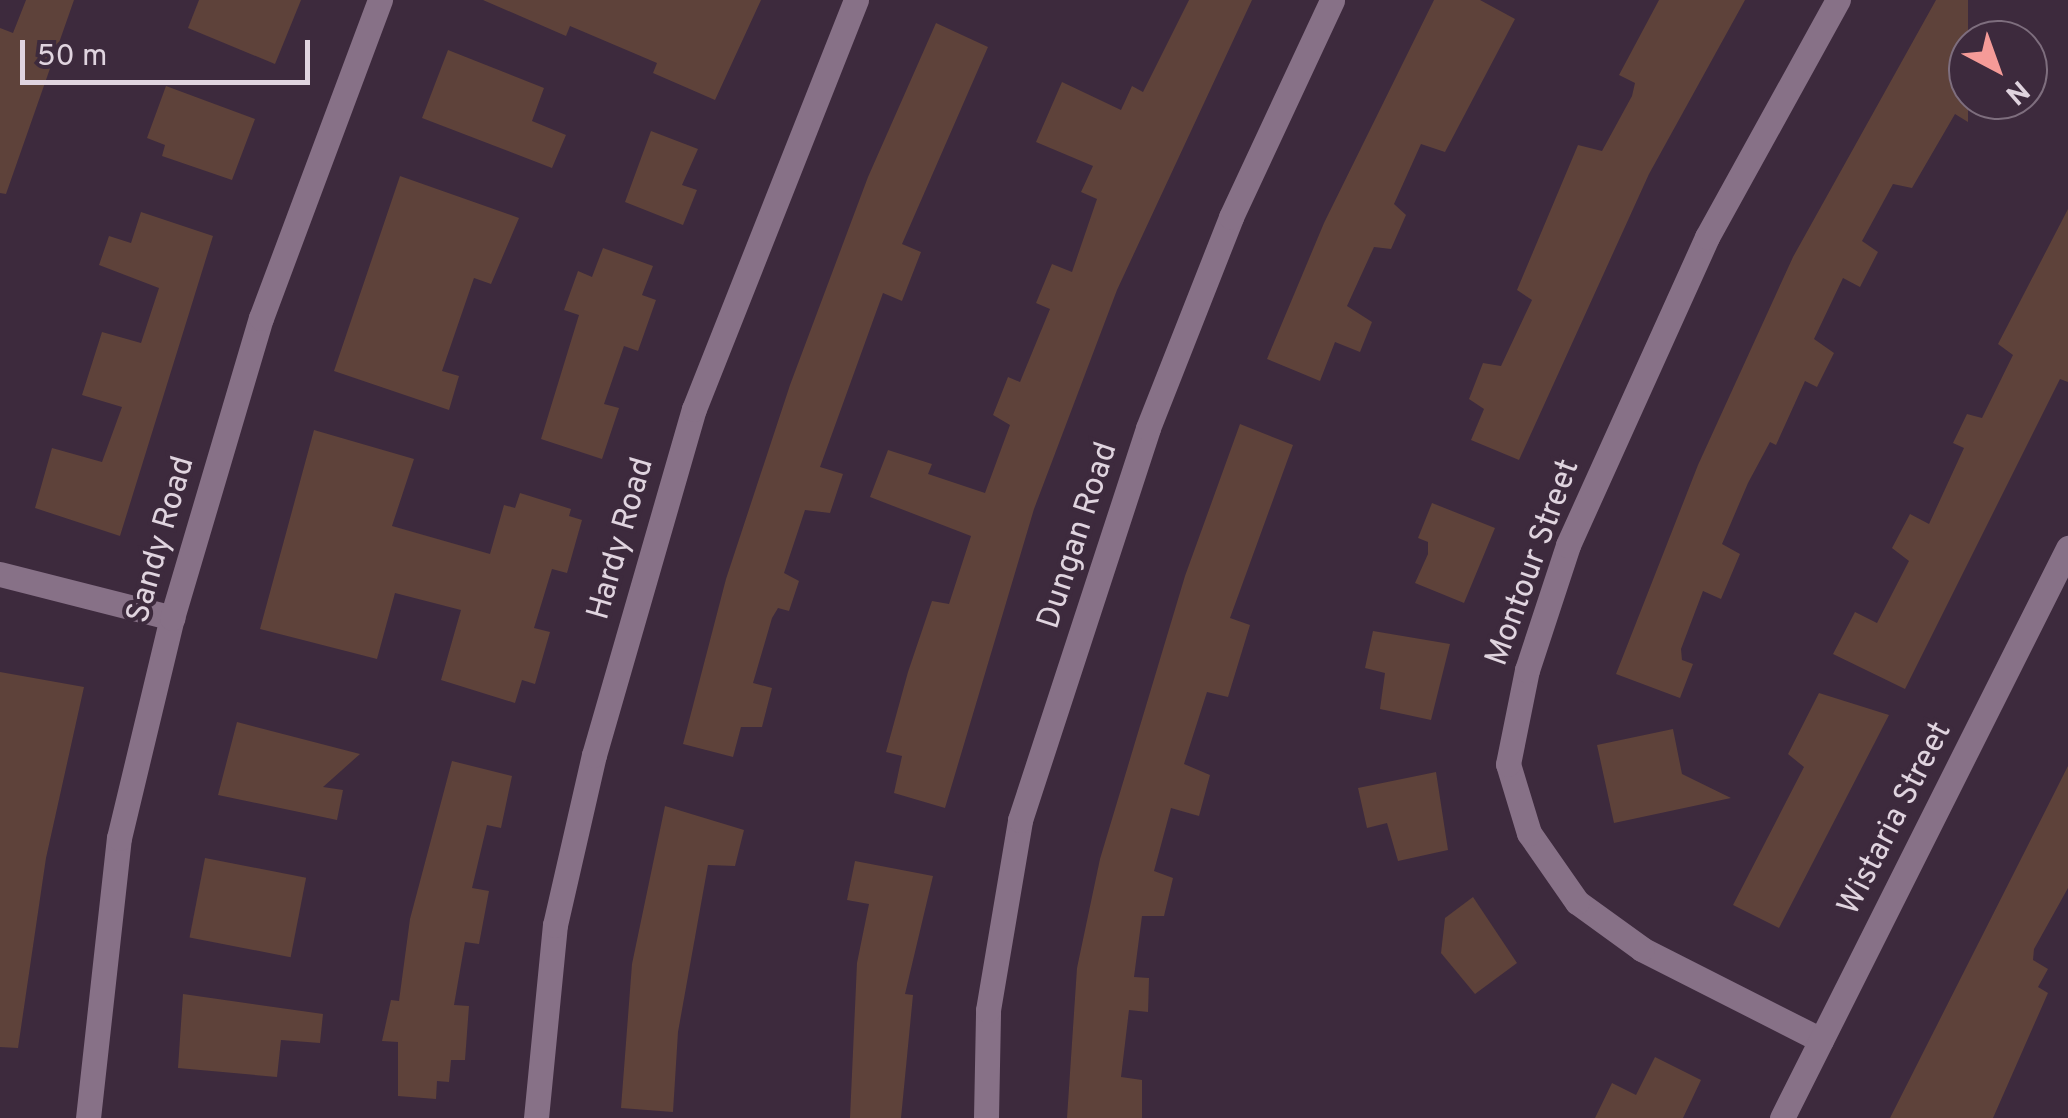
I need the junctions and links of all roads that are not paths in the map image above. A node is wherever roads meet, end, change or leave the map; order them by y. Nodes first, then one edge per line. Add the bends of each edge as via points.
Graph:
1 (380, 0) edge
2 (856, 0) edge
3 (1332, 0) edge
4 (1838, 0) edge
5 (2068, 548) edge
6 (0, 574) edge
7 (172, 618) junction
8 (1821, 1040) junction
9 (88, 1118) edge
10 (536, 1118) edge
11 (986, 1118) edge
12 (1782, 1118) edge

1 - 7 street, Sandy Road via 261,318
2 - 10 street, Hardy Road via 694,409 616,678 555,925
3 - 11 street, Dungan Road via 1231,217 1148,428 1020,820 988,1010
4 - 8 street, Montour Street via 1706,237 1568,545 1527,670 1508,764 1530,832 1577,902 1642,949
5 - 8 street, Wistaria Street
6 - 7 street
7 - 9 street, Sandy Road via 119,838
8 - 12 street, Wistaria Street

